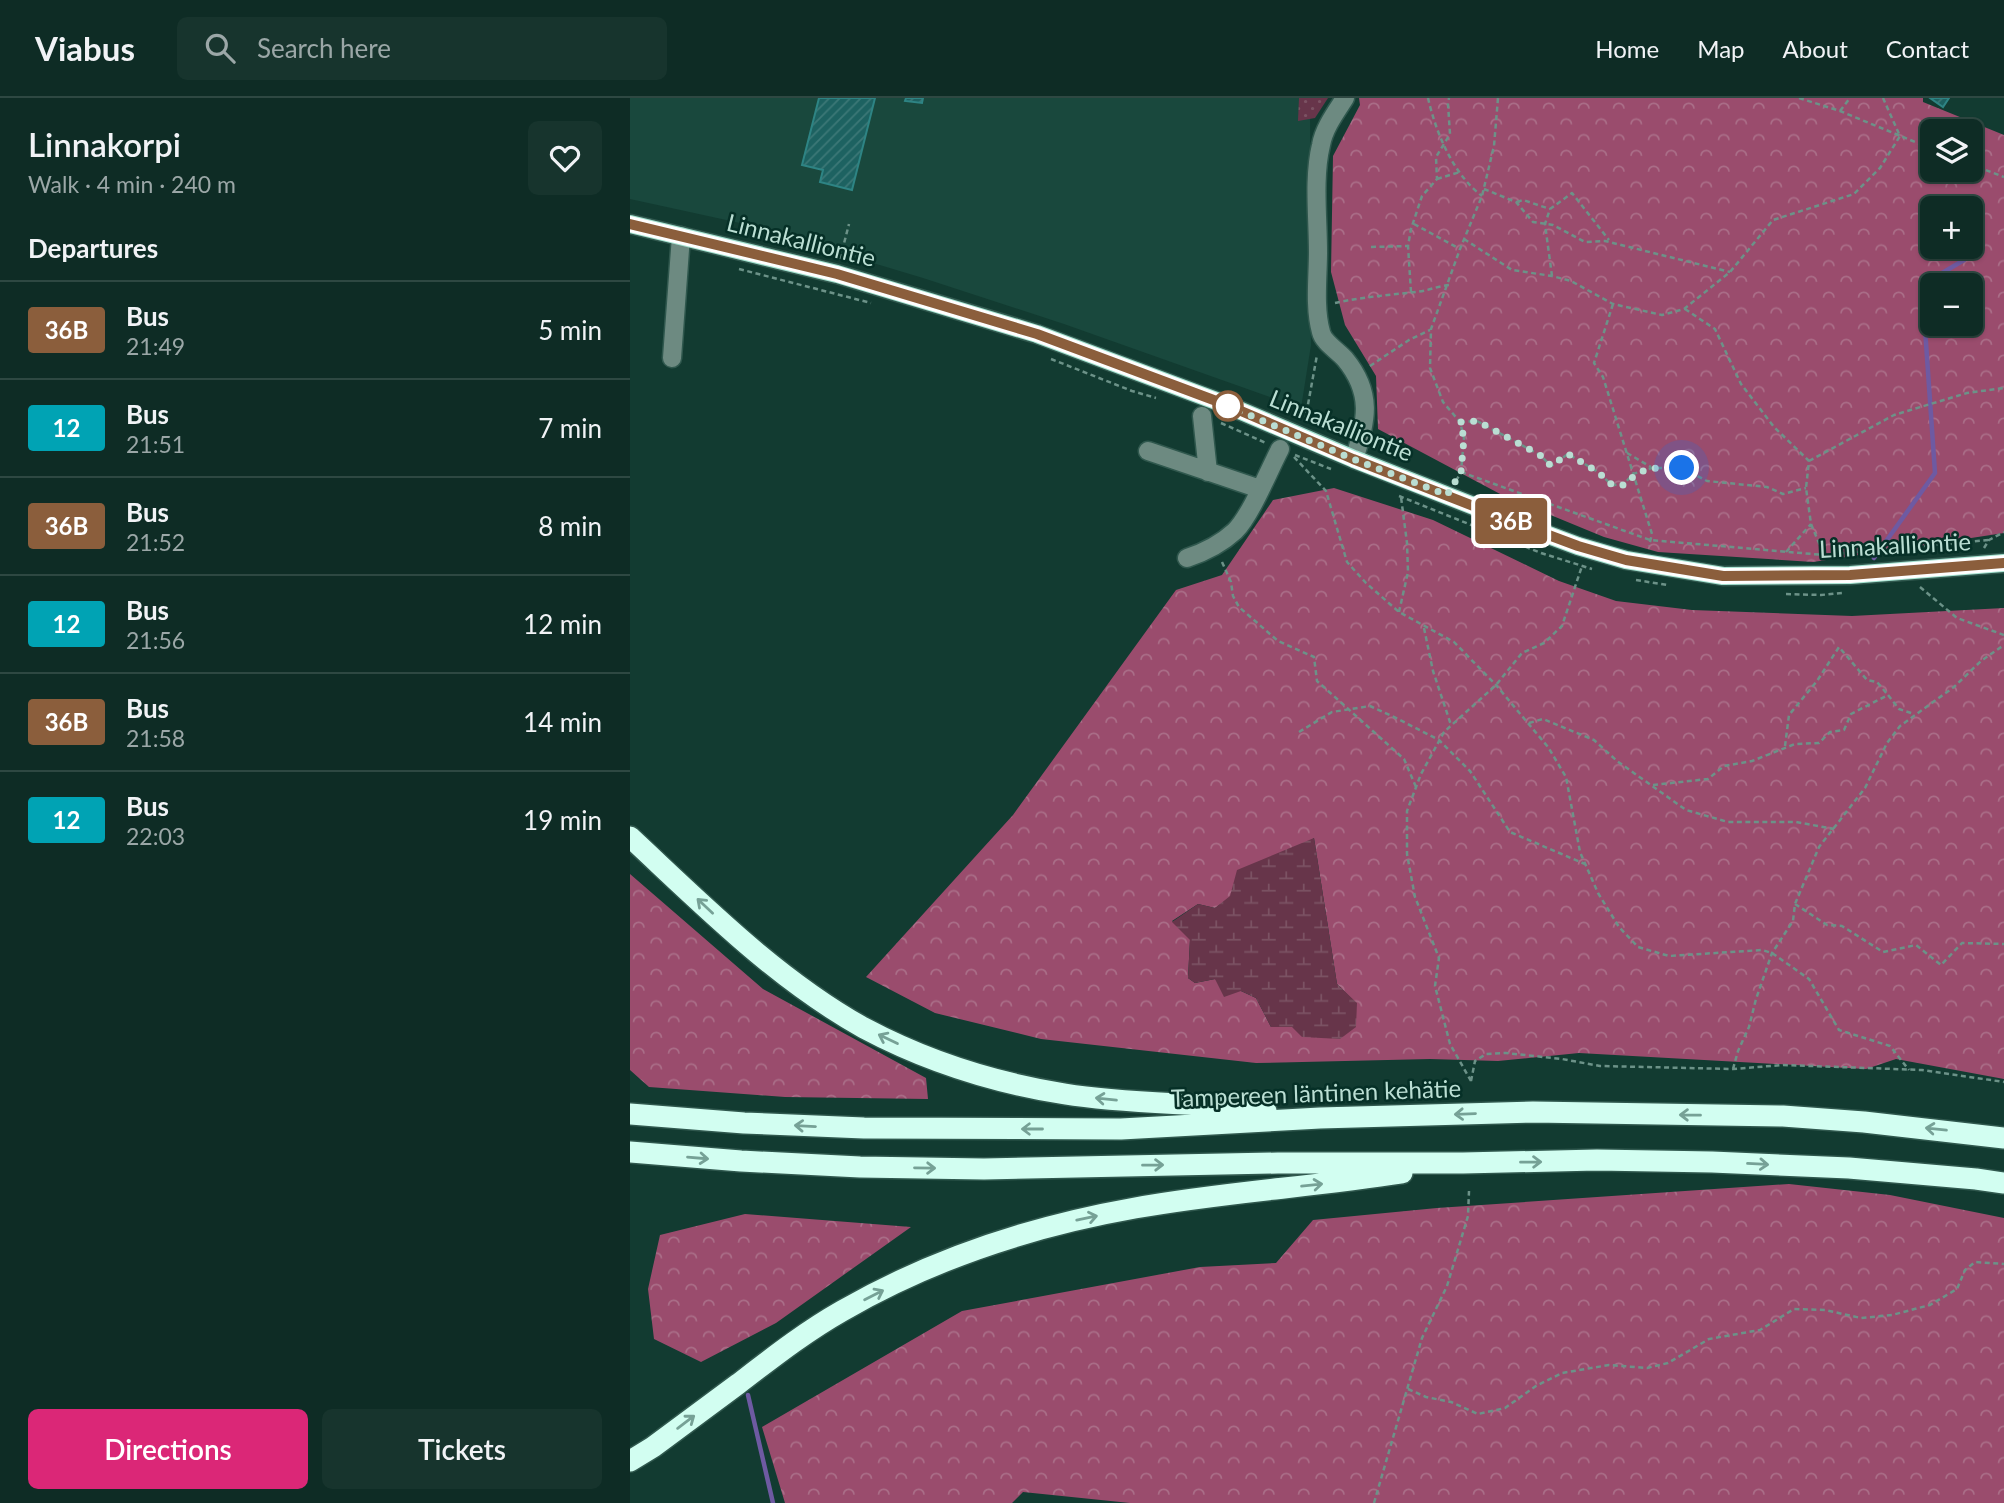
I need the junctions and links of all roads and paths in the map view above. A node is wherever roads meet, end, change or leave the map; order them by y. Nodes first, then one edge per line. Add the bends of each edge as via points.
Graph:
1 (1345, 98) edge
2 (1428, 98) edge
3 (1449, 98) edge
4 (1498, 98) edge
5 (1799, 98) edge
6 (1850, 98) edge
7 (1883, 98) edge
8 (1840, 111) junction
9 (1900, 136) junction
10 (1444, 144) junction
11 (1920, 144) edge
12 (1983, 169) edge
13 (1460, 172) junction
14 (2004, 177) edge
15 (1437, 179) junction
16 (1484, 189) junction
17 (1482, 196) junction
18 (1516, 202) junction
19 (1550, 209) junction
20 (630, 224) edge
21 (1413, 224) junction
22 (1545, 224) junction
23 (681, 236) junction
24 (1464, 239) junction
25 (1610, 242) junction
26 (1408, 246) junction
27 (1371, 247) dead end
28 (1460, 249) junction
29 (1730, 272) junction
30 (1552, 275) junction
31 (1449, 285) junction
32 (1411, 292) junction
33 (1335, 303) dead end
34 (1613, 304) junction
35 (1684, 309) junction
36 (1431, 330) junction
37 (1321, 335) junction
38 (672, 359) dead end
39 (1356, 376) junction
40 (2004, 388) edge
41 (1202, 416) dead end
42 (1305, 420) dead end
43 (1460, 422) junction
44 (1148, 451) dead end
45 (1285, 451) joint
46 (1627, 453) junction
47 (1353, 459) junction
48 (1809, 461) junction
49 (1652, 468) junction
50 (1208, 472) junction
51 (1461, 472) junction
52 (1633, 474) junction
53 (1806, 488) junction
54 (1260, 489) junction
55 (1447, 495) junction
56 (1401, 497) dead end
57 (1811, 524) junction
58 (1650, 540) junction
59 (1989, 540) dead end
60 (1215, 546) junction
61 (1786, 552) junction
62 (1824, 555) junction
63 (1187, 558) dead end
64 (2004, 563) edge
65 (1582, 566) dead end
66 (1647, 574) junction
67 (1919, 587) dead end
68 (1399, 612) junction
69 (1424, 626) junction
70 (2004, 635) edge
71 (2004, 645) edge
72 (1496, 685) junction
73 (1888, 695) junction
74 (1348, 710) junction
75 (1915, 715) junction
76 (1529, 723) junction
77 (1451, 725) junction
78 (1299, 732) dead end
79 (1439, 740) junction
80 (1785, 748) junction
81 (1653, 785) junction
82 (1416, 788) junction
83 (1834, 829) junction
84 (630, 837) edge
85 (1585, 864) junction
86 (1795, 904) junction
87 (2004, 944) edge
88 (1772, 953) junction
89 (1733, 1069) junction
90 (1909, 1070) junction
91 (2004, 1082) edge
92 (630, 1114) edge
93 (1321, 1118) junction
94 (2004, 1138) edge
95 (630, 1152) edge
96 (1463, 1163) junction
97 (2004, 1183) edge
98 (1469, 1191) dead end
99 (2004, 1264) edge
100 (1408, 1389) junction
101 (630, 1461) edge
102 (1374, 1503) edge

1 - 37 lane via 1332,118 1319,157
2 - 10 path
3 - 10 path via 1450,134
4 - 16 path
5 - 8 path
6 - 8 path
7 - 9 path
8 - 9 path
9 - 11 path
9 - 29 path via 1880,168 1854,194 1773,220
10 - 13 path
10 - 15 path via 1436,157
12 - 14 path
13 - 15 path
13 - 17 path
15 - 21 path via 1423,196
16 - 17 path
16 - 18 path
17 - 24 path
18 - 19 path via 1524,200
18 - 22 path via 1533,222
19 - 22 path
19 - 25 path via 1572,193
20 - 23 main road, Linnakalliontie
21 - 26 path
21 - 28 path
22 - 25 path via 1585,242
22 - 30 path
23 - 38 lane
23 - 47 main road, Linnakalliontie via 837,274 1037,334 1227,405
24 - 28 path
24 - 30 path via 1513,270
25 - 29 path
26 - 27 path
26 - 32 path
28 - 31 path
29 - 35 path
30 - 34 path
31 - 32 path
31 - 36 path
32 - 33 path
34 - 35 path via 1662,316
34 - 46 path via 1594,363 1603,377
35 - 48 path via 1715,329 1741,384 1774,427
36 - 39 path
36 - 43 path via 1430,368 1443,402
37 - 39 lane
37 - 42 path
39 - 47 lane via 1365,410 1364,430
40 - 48 path via 1967,393 1894,415
41 - 50 lane
43 - 51 path via 1464,438
43 - 52 path via 1477,421 1540,455 1551,466 1568,454 1612,485 1625,485
44 - 50 lane
45 - 54 lane
45 - 68 path via 1326,491 1347,562
46 - 49 path
46 - 52 path
47 - 55 main road, Linnakalliontie
48 - 53 path
49 - 52 path
49 - 53 path via 1682,468 1707,481 1767,487 1783,494
50 - 54 lane
51 - 55 path
51 - 58 path
52 - 58 path
53 - 57 path
54 - 60 lane via 1237,529
55 - 66 main road, Linnakalliontie
56 - 68 path via 1408,572
57 - 61 path
57 - 62 path
58 - 61 path
58 - 66 path
59 - 62 path
60 - 63 lane
60 - 74 path via 1238,607 1278,641 1314,657 1317,681
61 - 62 path
64 - 66 main road, Linnakalliontie via 1850,575
65 - 72 path via 1563,626 1544,643 1522,653
67 - 70 path via 1957,618
68 - 69 path
69 - 72 path via 1454,642
69 - 77 path
71 - 75 path
72 - 76 path
72 - 77 path
73 - 75 path via 1899,709
73 - 80 path via 1851,714 1844,730 1830,732 1819,743
73 - 80 path via 1877,682 1867,680 1839,647 1789,715
74 - 78 path via 1332,712
74 - 79 path via 1370,706
74 - 82 path via 1404,759
75 - 83 path via 1887,743 1865,788
76 - 81 path via 1544,719 1594,740
76 - 85 path via 1566,777
77 - 79 path
79 - 82 path
79 - 85 path via 1470,771 1510,832
80 - 81 path via 1724,766 1708,779
81 - 83 path via 1686,810 1728,822 1796,822
82 - 89 path via 1407,811 1407,853 1415,897 1439,958 1435,986 1450,1044 1471,1081 1475,1061 1486,1054 1506,1053 1600,1066
83 - 86 path via 1819,847
93 -> 84 highway via 1223,1105 1065,1094 943,1063 864,1027 796,983
85 - 88 path via 1619,927 1638,947 1669,956
86 - 87 path via 1883,952 1916,946 1941,965 1962,943
86 - 88 path via 1793,921
88 - 89 path
88 - 90 path via 1809,979 1839,1030 1890,1046
89 - 90 path via 1783,1065
90 - 91 path
93 -> 92 highway, Tampereen läntinen kehätie via 1121,1129 891,1129
94 -> 93 highway, Tampereen läntinen kehätie via 1783,1116 1533,1112
95 -> 96 highway via 957,1169
96 -> 97 highway via 1712,1162 1862,1169
101 -> 96 highway via 842,1311 970,1252 1071,1221 1135,1208
98 - 100 path via 1468,1216 1447,1286 1422,1338
99 - 100 path via 1975,1262 1965,1270 1957,1289 1930,1305 1861,1318 1794,1309 1760,1330 1709,1339 1668,1363 1647,1368 1609,1365 1562,1373 1505,1408 1478,1414
100 - 102 path

